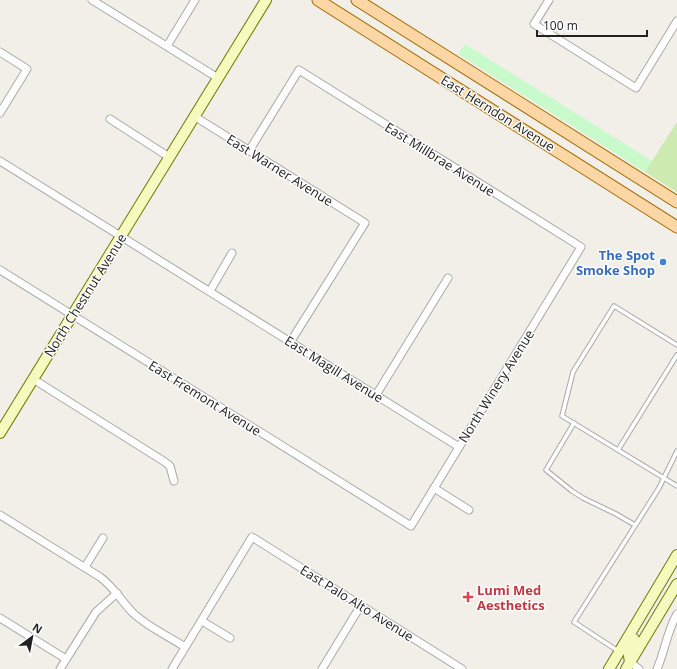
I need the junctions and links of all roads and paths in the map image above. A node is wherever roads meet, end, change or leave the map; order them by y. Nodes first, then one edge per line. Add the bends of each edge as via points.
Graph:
1 (92, 0) edge
2 (195, 0) edge
3 (266, 0) edge
4 (318, 0) edge
5 (357, 0) edge
6 (549, 0) edge
7 (677, 21) edge
8 (167, 46) junction
9 (0, 52) edge
10 (218, 78) junction
11 (0, 113) edge
12 (194, 116) junction
13 (110, 120) dead end
14 (249, 151) junction
15 (169, 157) junction
16 (0, 161) edge
17 (677, 202) edge
18 (677, 226) edge
19 (121, 236) junction
20 (581, 247) joint
21 (232, 253) dead end
22 (0, 270) edge
23 (448, 278) dead end
24 (210, 291) junction
25 (72, 315) junction
26 (291, 341) junction
27 (677, 345) edge
28 (677, 355) edge
29 (33, 379) junction
30 (376, 395) junction
31 (574, 423) junction
32 (0, 433) edge
33 (459, 447) junction
34 (618, 450) junction
35 (677, 451) edge
36 (663, 478) junction
37 (174, 481) dead end
38 (677, 486) edge
39 (434, 488) junction
40 (469, 510) dead end
41 (0, 514) edge
42 (635, 525) junction
43 (411, 526) joint
44 (103, 538) dead end
45 (677, 555) edge
46 (85, 567) junction
47 (677, 584) edge
48 (117, 593) junction
49 (360, 605) junction
50 (677, 614) edge
51 (0, 618) edge
52 (202, 621) junction
53 (230, 638) dead end
54 (186, 647) junction
55 (619, 652) junction
56 (66, 659) junction
57 (628, 666) edge
58 (60, 669) edge
59 (172, 669) edge
60 (322, 669) edge
61 (462, 669) edge
62 (608, 669) edge
63 (616, 669) edge
64 (639, 669) edge
65 (657, 669) edge

1 - 8 street
2 - 8 street
3 - 10 street, North Chestnut Avenue
4 - 18 main road, East Herndon Avenue
5 - 17 main road, East Herndon Avenue
6 - 7 street via 534,24 636,88
8 - 10 street
9 - 11 street via 27,69
10 - 12 street, North Chestnut Avenue
12 - 14 street, East Warner Avenue
12 - 15 street, North Chestnut Avenue
13 - 15 street
14 - 20 street, East Millbrae Avenue via 299,70
14 - 26 street, East Warner Avenue via 365,223
15 - 19 street, North Chestnut Avenue
16 - 19 street, East Magill Avenue
19 - 24 street, East Magill Avenue
19 - 25 street, North Chestnut Avenue
20 - 33 street, North Winery Avenue
21 - 24 street
22 - 25 street, East Fremont Avenue
23 - 30 street
24 - 26 street, East Magill Avenue
25 - 29 street, North Chestnut Avenue
25 - 43 street, East Fremont Avenue
26 - 30 street, East Magill Avenue
27 - 31 lane via 614,306 573,372 562,416
28 - 34 lane
29 - 32 street, North Chestnut Avenue
29 - 37 street via 165,462 170,466
30 - 33 street, East Magill Avenue
31 - 34 lane
31 - 42 lane via 546,470 583,498
33 - 39 street, North Winery Avenue
34 - 36 lane
35 - 36 lane
36 - 38 lane
36 - 42 lane
39 - 40 street
39 - 43 street, North Winery Avenue
41 - 46 street
42 - 55 lane via 574,622
44 - 46 street
45 - 55 street
45 - 57 street via 662,592 628,650
46 - 48 street via 106,581
47 - 57 street
48 - 54 street via 129,609 143,621
48 - 56 street via 96,612
49 - 52 street, East Palo Alto Avenue via 252,537
49 - 60 street
49 - 61 street, East Palo Alto Avenue
50 - 65 street
51 - 56 street
52 - 53 street
52 - 54 street
54 - 59 street
55 - 62 street
55 - 63 street via 620,662
56 - 58 street
57 - 64 street

